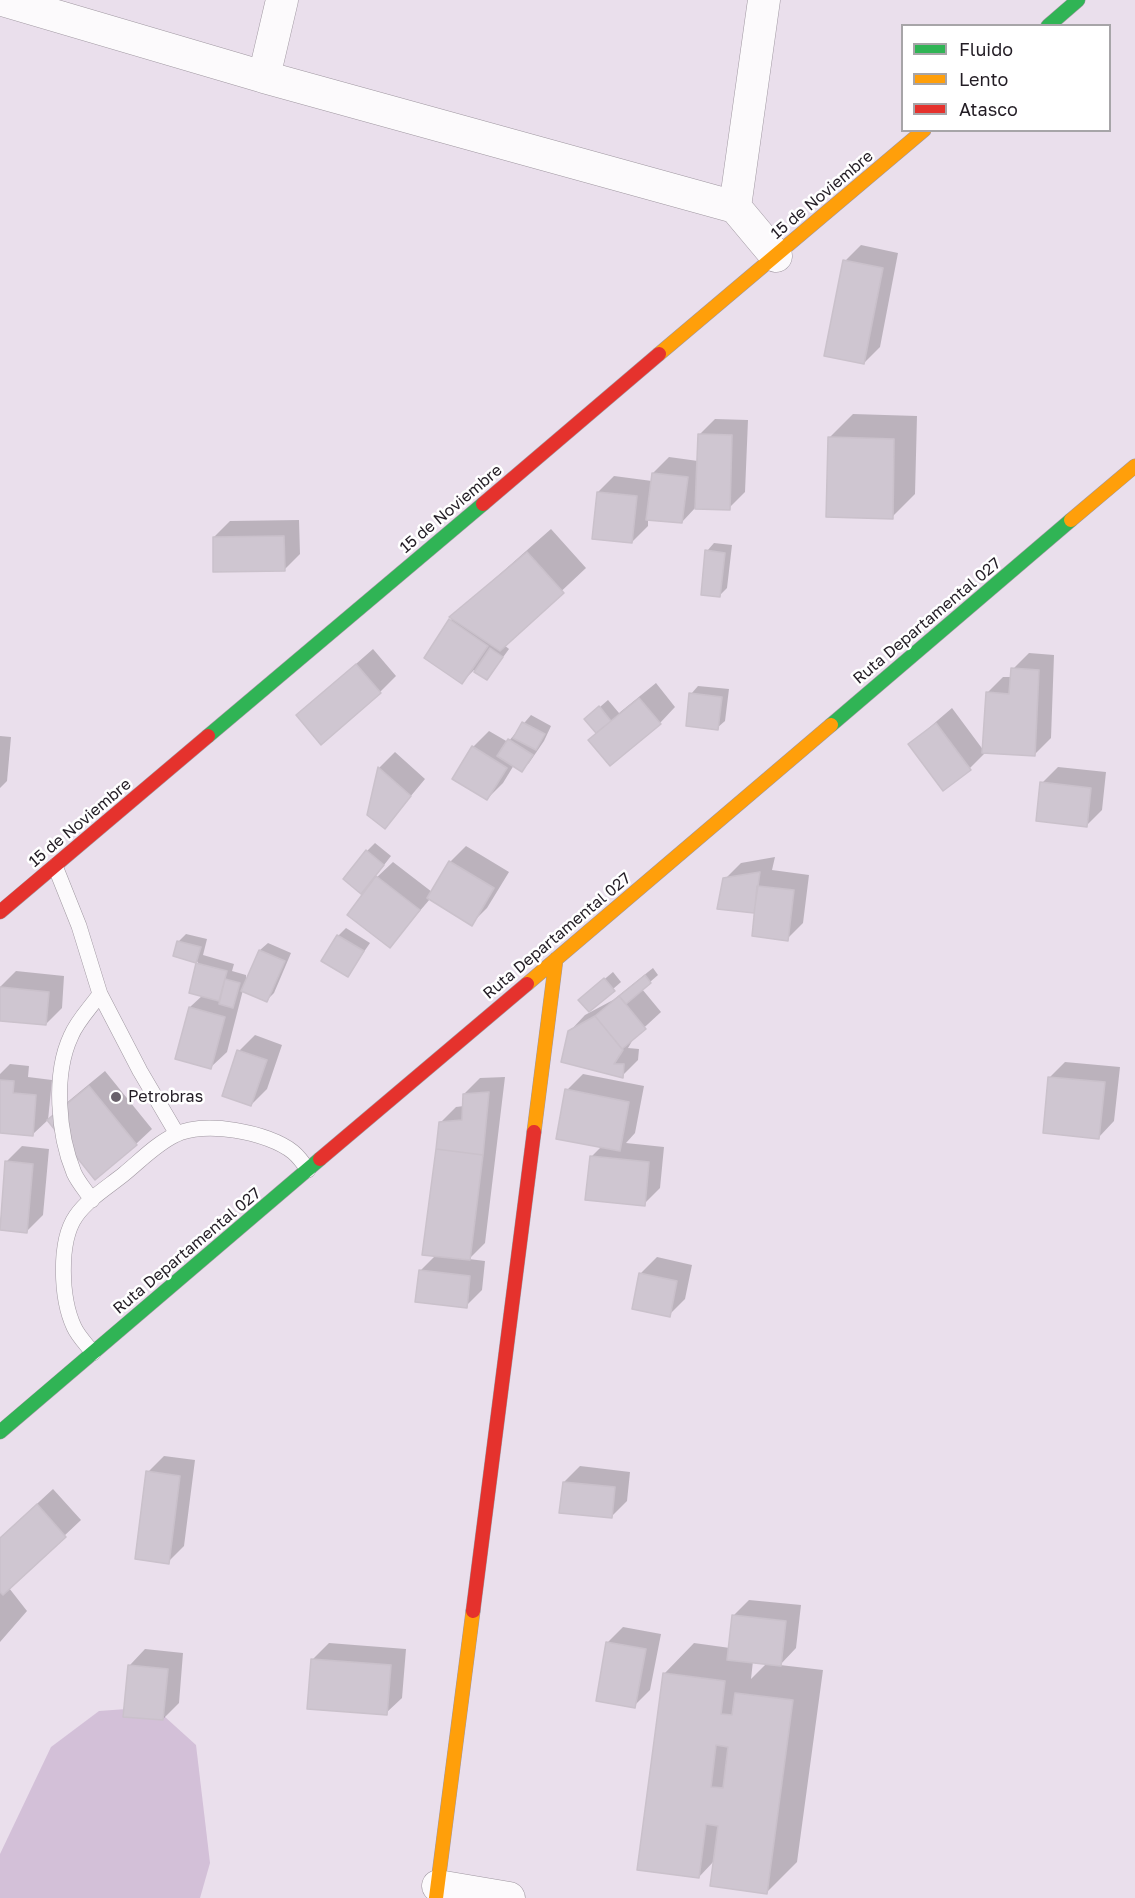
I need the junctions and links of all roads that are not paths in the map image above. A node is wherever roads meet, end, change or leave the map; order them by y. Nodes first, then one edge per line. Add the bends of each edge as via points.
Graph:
1 (2, 0) edge
2 (282, 0) edge
3 (764, 0) edge
4 (1078, 0) edge
5 (1050, 24) edge
6 (264, 77) junction
7 (922, 132) edge
8 (735, 207) junction
9 (776, 256) junction
10 (1135, 466) edge
11 (55, 866) junction
12 (0, 912) edge
13 (556, 959) junction
14 (100, 994) junction
15 (177, 1134) junction
16 (308, 1170) junction
17 (92, 1200) junction
18 (93, 1353) junction
19 (0, 1432) edge
20 (437, 1892) edge
21 (510, 1898) edge

1 - 6 street
2 - 6 street
3 - 8 street
4 - 5 street
6 - 8 street
7 - 9 street, 15 de Noviembre
8 - 9 street
9 - 11 street, 15 de Noviembre
10 - 13 street, Ruta Departamental 027
11 - 12 street, 15 de Noviembre
11 - 14 lane
13 - 16 street, Ruta Departamental 027
13 - 20 street
14 - 15 lane
14 - 17 lane via 71,1034 65,1052 60,1106 62,1135 75,1174
15 - 16 lane via 193,1128 215,1128 260,1137 294,1153
15 - 17 lane
16 - 18 street, Ruta Departamental 027
17 - 18 lane via 70,1227 63,1262 67,1306 74,1328
18 - 19 street, Ruta Departamental 027
20 - 21 street

